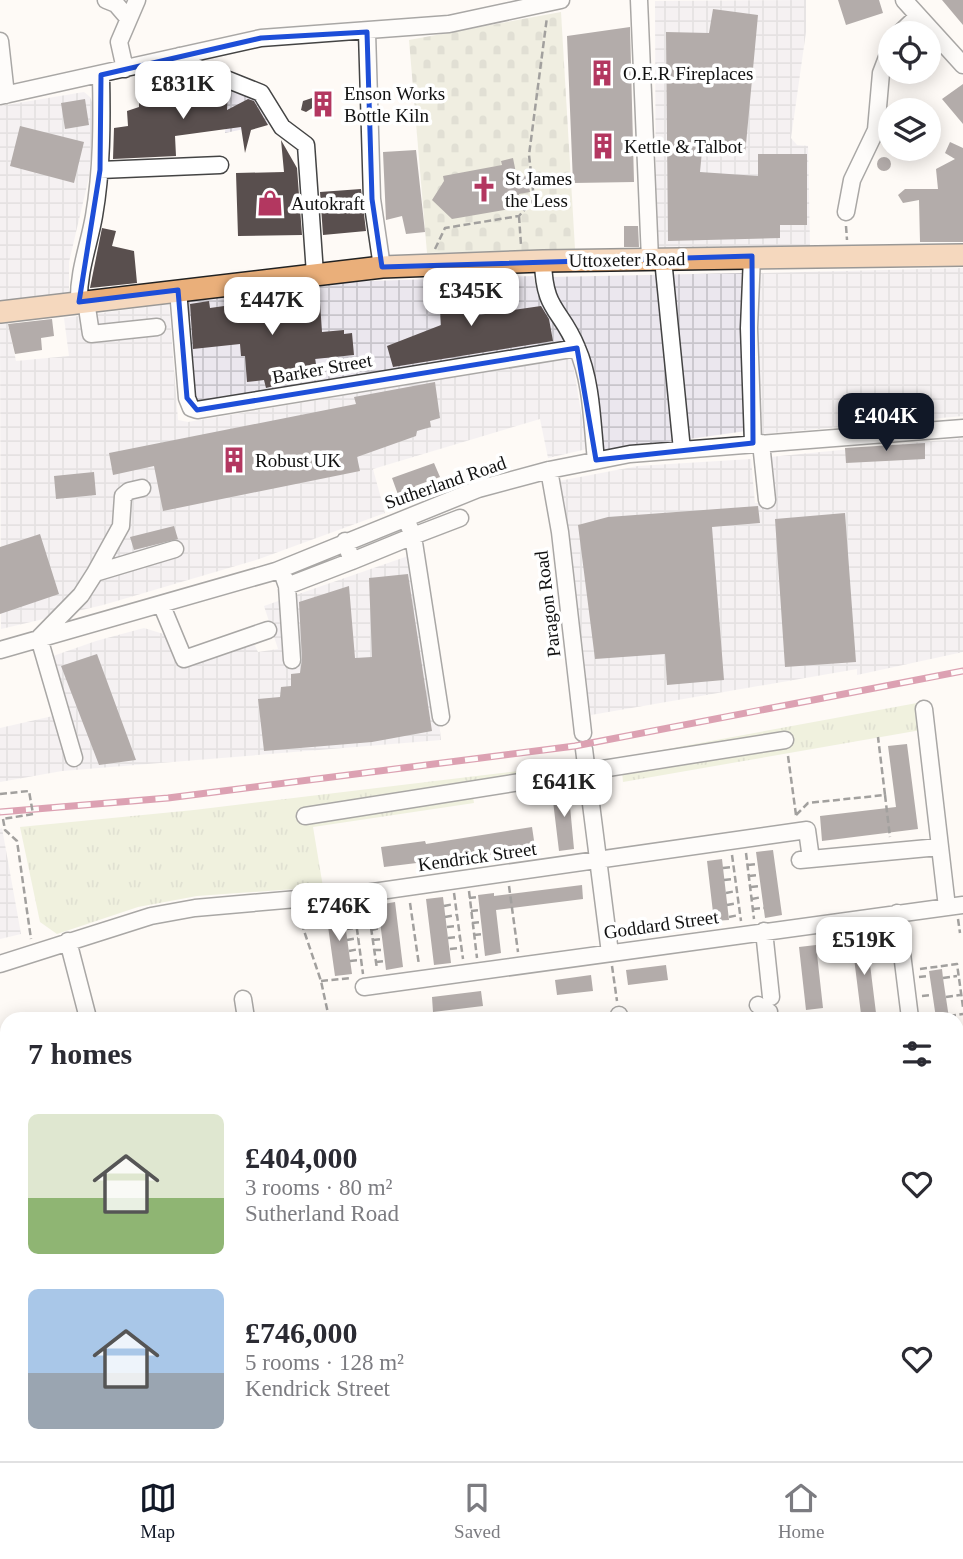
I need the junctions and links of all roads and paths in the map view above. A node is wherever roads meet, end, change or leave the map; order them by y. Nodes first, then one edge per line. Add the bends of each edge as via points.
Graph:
1 (106, 0) edge
2 (137, 0) edge
3 (639, 0) edge
4 (904, 0) edge
5 (555, 1) edge
6 (918, 16) junction
7 (128, 18) junction
8 (913, 21) edge
9 (367, 33) junction
10 (0, 41) edge
11 (179, 56) junction
12 (963, 65) edge
13 (125, 69) junction
14 (101, 75) junction
15 (880, 84) edge
16 (3, 96) edge
17 (220, 164) dead end
18 (100, 170) junction
19 (846, 212) joint
20 (519, 216) junction
21 (963, 255) edge
22 (752, 256) junction
23 (847, 256) junction
24 (657, 259) junction
25 (543, 261) junction
26 (509, 262) junction
27 (435, 265) junction
28 (382, 267) junction
29 (316, 274) junction
30 (178, 290) junction
31 (83, 302) junction
32 (0, 312) edge
33 (157, 327) dead end
34 (578, 348) junction
35 (963, 428) edge
36 (757, 443) junction
37 (682, 450) junction
38 (596, 460) junction
39 (549, 471) junction
40 (142, 488) dead end
41 (768, 500) dead end
42 (406, 517) junction
43 (460, 518) dead end
44 (412, 536) junction
45 (345, 541) junction
46 (175, 548) dead end
47 (352, 561) junction
48 (281, 569) junction
49 (95, 573) junction
50 (287, 586) junction
51 (162, 606) junction
52 (268, 630) dead end
53 (39, 638) junction
54 (0, 650) edge
55 (292, 660) dead end
56 (924, 709) dead end
57 (441, 717) dead end
58 (878, 737) dead end
59 (785, 740) joint
60 (74, 758) dead end
61 (587, 771) junction
62 (0, 794) edge
63 (885, 795) junction
64 (796, 815) junction
65 (305, 816) dead end
66 (799, 832) junction
67 (738, 841) junction
68 (939, 847) junction
69 (891, 851) junction
70 (598, 862) junction
71 (758, 864) dead end
72 (748, 865) junction
73 (734, 867) junction
74 (723, 868) dead end
75 (759, 875) dead end
76 (749, 876) junction
77 (736, 879) junction
78 (724, 880) dead end
79 (518, 883) dead end
80 (761, 886) dead end
81 (408, 887) junction
82 (751, 887) junction
83 (454, 891) junction
84 (737, 891) junction
85 (366, 893) junction
86 (443, 893) dead end
87 (726, 893) dead end
88 (478, 897) dead end
89 (762, 897) dead end
90 (469, 898) junction
91 (752, 898) junction
92 (738, 903) junction
93 (456, 904) junction
94 (727, 905) dead end
95 (342, 906) dead end
96 (444, 906) dead end
97 (764, 908) dead end
98 (753, 909) junction
99 (480, 910) dead end
100 (309, 911) dead end
101 (471, 911) junction
102 (897, 913) junction
103 (954, 913) edge
104 (457, 915) junction
105 (740, 915) junction
106 (355, 917) junction
107 (379, 917) dead end
108 (445, 917) dead end
109 (729, 917) dead end
110 (344, 918) dead end
111 (369, 918) junction
112 (963, 919) edge
113 (481, 922) dead end
114 (472, 923) junction
115 (741, 924) dead end
116 (458, 926) junction
117 (447, 927) dead end
118 (760, 927) junction
119 (356, 928) junction
120 (381, 928) dead end
121 (346, 929) dead end
122 (371, 930) junction
123 (960, 933) dead end
124 (483, 934) dead end
125 (474, 935) junction
126 (460, 936) junction
127 (448, 938) dead end
128 (358, 939) junction
129 (382, 939) dead end
130 (347, 940) dead end
131 (373, 940) junction
132 (68, 941) junction
133 (450, 949) dead end
134 (359, 950) junction
135 (374, 950) junction
136 (383, 950) dead end
137 (349, 951) dead end
138 (32, 952) junction
139 (610, 953) junction
140 (361, 960) junction
141 (350, 961) dead end
142 (385, 961) dead end
143 (376, 962) junction
144 (0, 964) edge
145 (463, 964) dead end
146 (520, 966) junction
147 (929, 976) dead end
148 (943, 978) dead end
149 (960, 978) edge
150 (421, 979) junction
151 (321, 981) junction
152 (371, 981) junction
153 (962, 992) edge
154 (932, 995) dead end
155 (917, 997) dead end
156 (946, 997) dead end
157 (243, 999) dead end
158 (963, 1001) edge
159 (963, 1007) edge
160 (87, 1012) edge
161 (245, 1012) edge
162 (328, 1012) edge
163 (618, 1012) edge
164 (769, 1012) edge
165 (909, 1012) edge

1 - 7 street
2 - 7 street
3 - 24 street
4 - 6 street
5 - 9 street via 449,24
5 - 20 path via 529,155 534,199
6 - 8 street
6 - 12 street
7 - 13 street via 118,42
9 - 11 street via 261,38
9 - 28 street via 372,199
10 - 16 street
11 - 13 street
11 - 29 street via 261,93 282,127 306,145
13 - 14 street
14 - 16 street
14 - 18 street
15 - 19 street via 876,130 852,180
17 - 18 street
18 - 31 street via 78,284
19 - 23 path
20 - 26 path via 521,251 509,253
20 - 27 path via 445,228 434,250
21 - 23 main road, Uttoxeter Road
22 - 23 main road, Uttoxeter Road
22 - 24 main road, Uttoxeter Road
22 - 36 street via 749,328
24 - 25 main road, Uttoxeter Road
24 - 37 street
25 - 26 main road, Uttoxeter Road
25 - 34 street via 543,288
26 - 27 main road, Uttoxeter Road
27 - 28 main road, Uttoxeter Road
28 - 29 main road, Uttoxeter Road
29 - 30 main road, Uttoxeter Road
30 - 31 main road, Uttoxeter Road
30 - 34 street, Barker Street via 187,398 197,410
31 - 32 main road, Uttoxeter Road
31 - 33 street via 91,334
34 - 38 street
35 - 36 street, Sutherland Road
36 - 37 street, Sutherland Road
36 - 41 street
37 - 38 street, Sutherland Road
38 - 39 street, Sutherland Road
39 - 42 street, Sutherland Road via 478,489
39 - 61 street, Paragon Road
40 - 49 street via 123,496 121,526
42 - 44 street
42 - 45 street, Sutherland Road
43 - 44 street
44 - 47 street
44 - 57 street
45 - 47 street
45 - 48 street, Sutherland Road
46 - 49 street
47 - 50 street
48 - 50 street
48 - 51 street, Sutherland Road
49 - 53 street
50 - 55 street
51 - 52 street via 184,659
51 - 53 street, Sutherland Road
53 - 54 street, Sutherland Road
53 - 60 street
56 - 68 street via 934,726
58 - 63 path
59 - 61 street
59 - 64 path
61 - 65 street
61 - 70 street, Paragon Road
62 - 138 path, bridge via 29,791 33,814 3,819 5,830 17,841
63 - 64 path via 808,803
63 - 69 path
64 - 66 street
66 - 67 street, Kendrick Street
66 - 69 street via 807,830 805,860
67 - 70 street, Kendrick Street
67 - 72 path
67 - 73 path
68 - 69 street
68 - 103 street
70 - 81 street, Kendrick Street
70 - 139 street, Paragon Road
71 - 72 path
72 - 76 path
73 - 74 path
73 - 77 path
75 - 76 path
76 - 82 path
77 - 78 path
77 - 84 path
79 - 146 path via 508,884
80 - 82 path
81 - 85 street, Kendrick Street
81 - 150 path
82 - 91 path
83 - 86 path
83 - 90 path via 468,889
83 - 93 path
84 - 87 path
84 - 92 path
85 - 111 path
85 - 132 street, Kendrick Street via 195,908
88 - 90 path
89 - 91 path
90 - 101 path
91 - 98 path
92 - 94 path
92 - 105 path
93 - 96 path
93 - 104 path
95 - 106 path via 354,905
97 - 98 path
98 - 118 path
99 - 101 path
100 - 151 path via 298,912
101 - 114 path
102 - 103 street, Goddard Street
102 - 118 street, Goddard Street
102 - 165 street
103 - 112 path
103 - 123 path
104 - 108 path
104 - 116 path
105 - 109 path
105 - 115 path
106 - 110 path
106 - 119 path
107 - 111 path
111 - 122 path
113 - 114 path
114 - 125 path
116 - 117 path
116 - 126 path
118 - 139 street, Goddard Street
118 - 164 street via 764,1001
119 - 121 path
119 - 128 path
120 - 122 path
122 - 131 path
124 - 125 path
125 - 145 path via 477,962
126 - 127 path
126 - 133 path via 461,948
128 - 130 path
128 - 134 path
129 - 131 path
131 - 135 path
132 - 138 street, Kendrick Street
132 - 160 street
134 - 137 path
134 - 140 path
135 - 136 path
135 - 143 path
138 - 144 street, Kendrick Street
139 - 146 street, Goddard Street
139 - 163 path
140 - 141 path
140 - 152 path
142 - 143 path
143 - 152 path
146 - 150 street, Goddard Street
147 - 149 path via 914,978 913,970 957,964
148 - 149 path
149 - 153 path
150 - 152 street, Goddard Street
151 - 152 path
151 - 162 path
153 - 156 path
153 - 158 path
154 - 155 path
157 - 161 street
158 - 159 path

